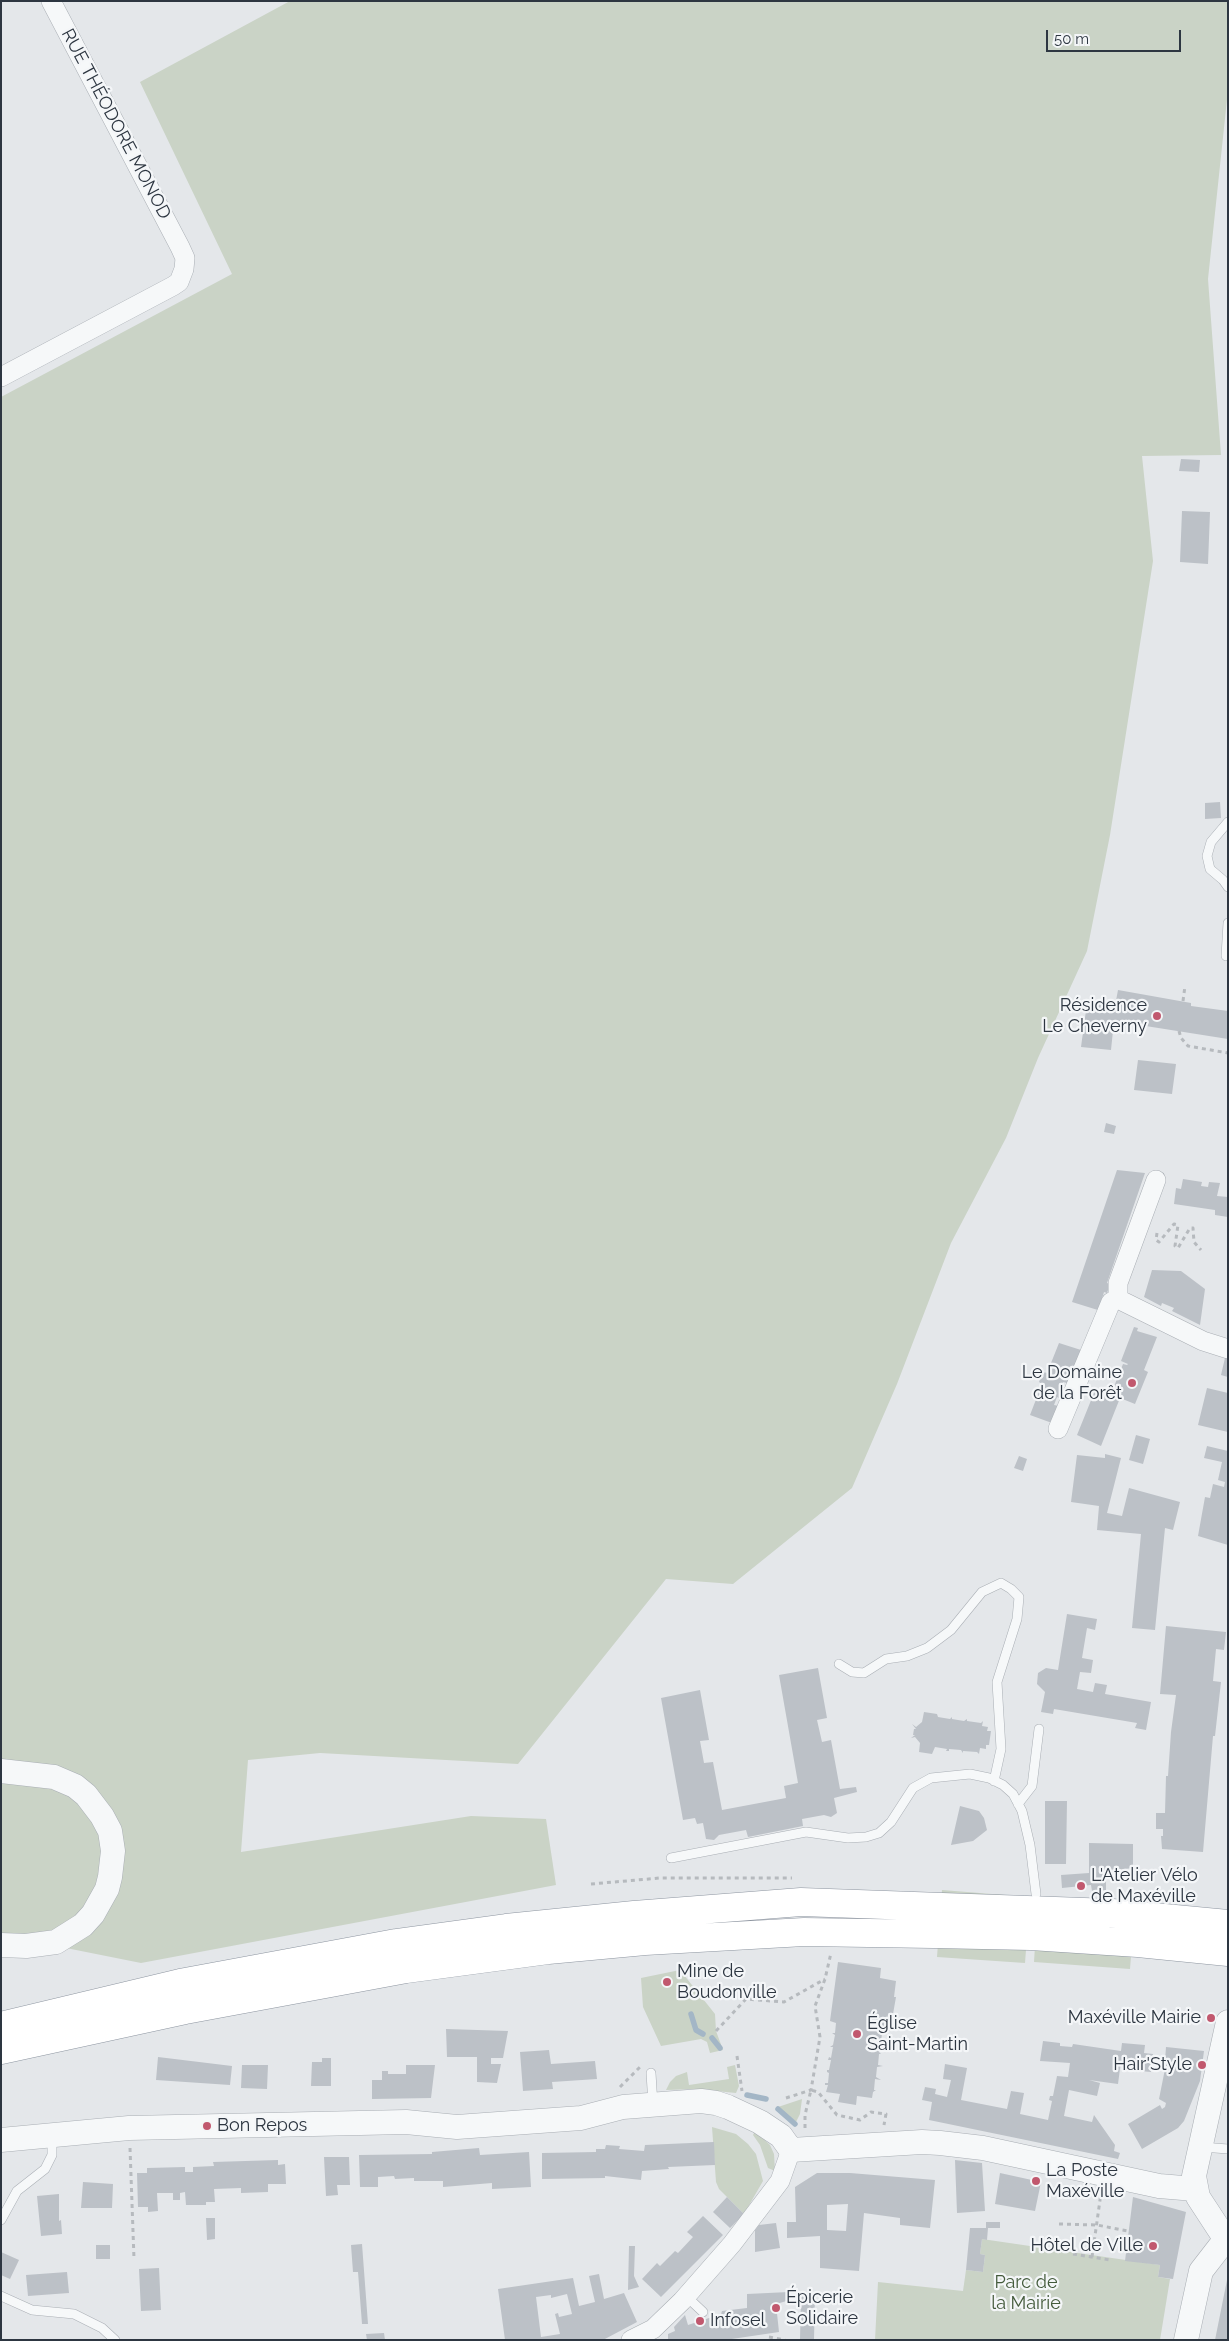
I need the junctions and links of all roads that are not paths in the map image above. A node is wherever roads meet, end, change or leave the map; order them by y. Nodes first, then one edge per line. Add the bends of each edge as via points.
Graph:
1 (52, 1) edge
2 (1, 377) edge
3 (1228, 822) edge
4 (1228, 887) edge
5 (1228, 923) edge
6 (1226, 956) dead end
7 (1156, 1180) dead end
8 (1118, 1299) junction
9 (1228, 1349) edge
10 (1058, 1429) dead end
11 (839, 1664) dead end
12 (1039, 1729) dead end
13 (1, 1771) edge
14 (994, 1781) junction
15 (1018, 1804) junction
16 (671, 1858) dead end
17 (1036, 1894) dead end
18 (1228, 1924) edge
19 (1, 1945) edge
20 (1228, 1952) edge
21 (1228, 2022) edge
22 (1, 2026) edge
23 (1, 2050) edge
24 (651, 2073) dead end
25 (653, 2105) junction
26 (1, 2129) edge
27 (52, 2134) junction
28 (1, 2140) edge
29 (1199, 2147) junction
30 (1228, 2149) edge
31 (791, 2150) junction
32 (1195, 2189) junction
33 (1, 2220) edge
34 (1226, 2241) edge
35 (1, 2296) edge
36 (686, 2296) junction
37 (703, 2312) dead end
38 (656, 2334) edge
39 (115, 2340) edge
40 (631, 2340) edge
41 (1186, 2340) edge

1 - 2 street, RUE THÉODORE MONOD via 180,247 184,269 173,286
3 - 4 lane via 1211,842 1207,856 1210,869
5 - 6 lane
7 - 8 street via 1118,1283
8 - 9 street via 1203,1341
8 - 10 street via 1111,1302
11 - 14 lane via 852,1672 864,1673 886,1659 928,1648 951,1630 982,1592 1000,1583 1011,1589 1019,1597 1018,1619 997,1682 1001,1749
12 - 15 lane via 1032,1786
13 - 19 street via 54,1777 75,1786 102,1816 110,1831 113,1851 107,1889 83,1925 56,1942
14 - 15 lane via 1013,1794
14 - 16 lane via 970,1774 931,1778 913,1788 892,1822 879,1833 866,1837 806,1832
15 - 17 lane via 1030,1845
18 - 22 highway via 800,1890 396,1943 180,1983
20 - 23 highway via 1031,1936 804,1932 606,1945 406,1969 185,2010
21 - 29 street
24 - 25 lane
25 - 27 street via 616,2108 581,2118 457,2128 406,2122 129,2128
25 - 31 street via 716,2103 760,2122 780,2136
26 - 27 street
27 - 28 street
27 - 33 lane via 52,2155 45,2169 18,2191
29 - 30 lane
29 - 32 street
31 - 32 street via 940,2143 983,2148 1159,2186
31 - 36 street via 780,2181 732,2244
32 - 34 street
34 - 41 street via 1201,2271
35 - 39 lane via 32,2310 74,2314 102,2328
36 - 37 lane
36 - 38 street
38 - 40 street

